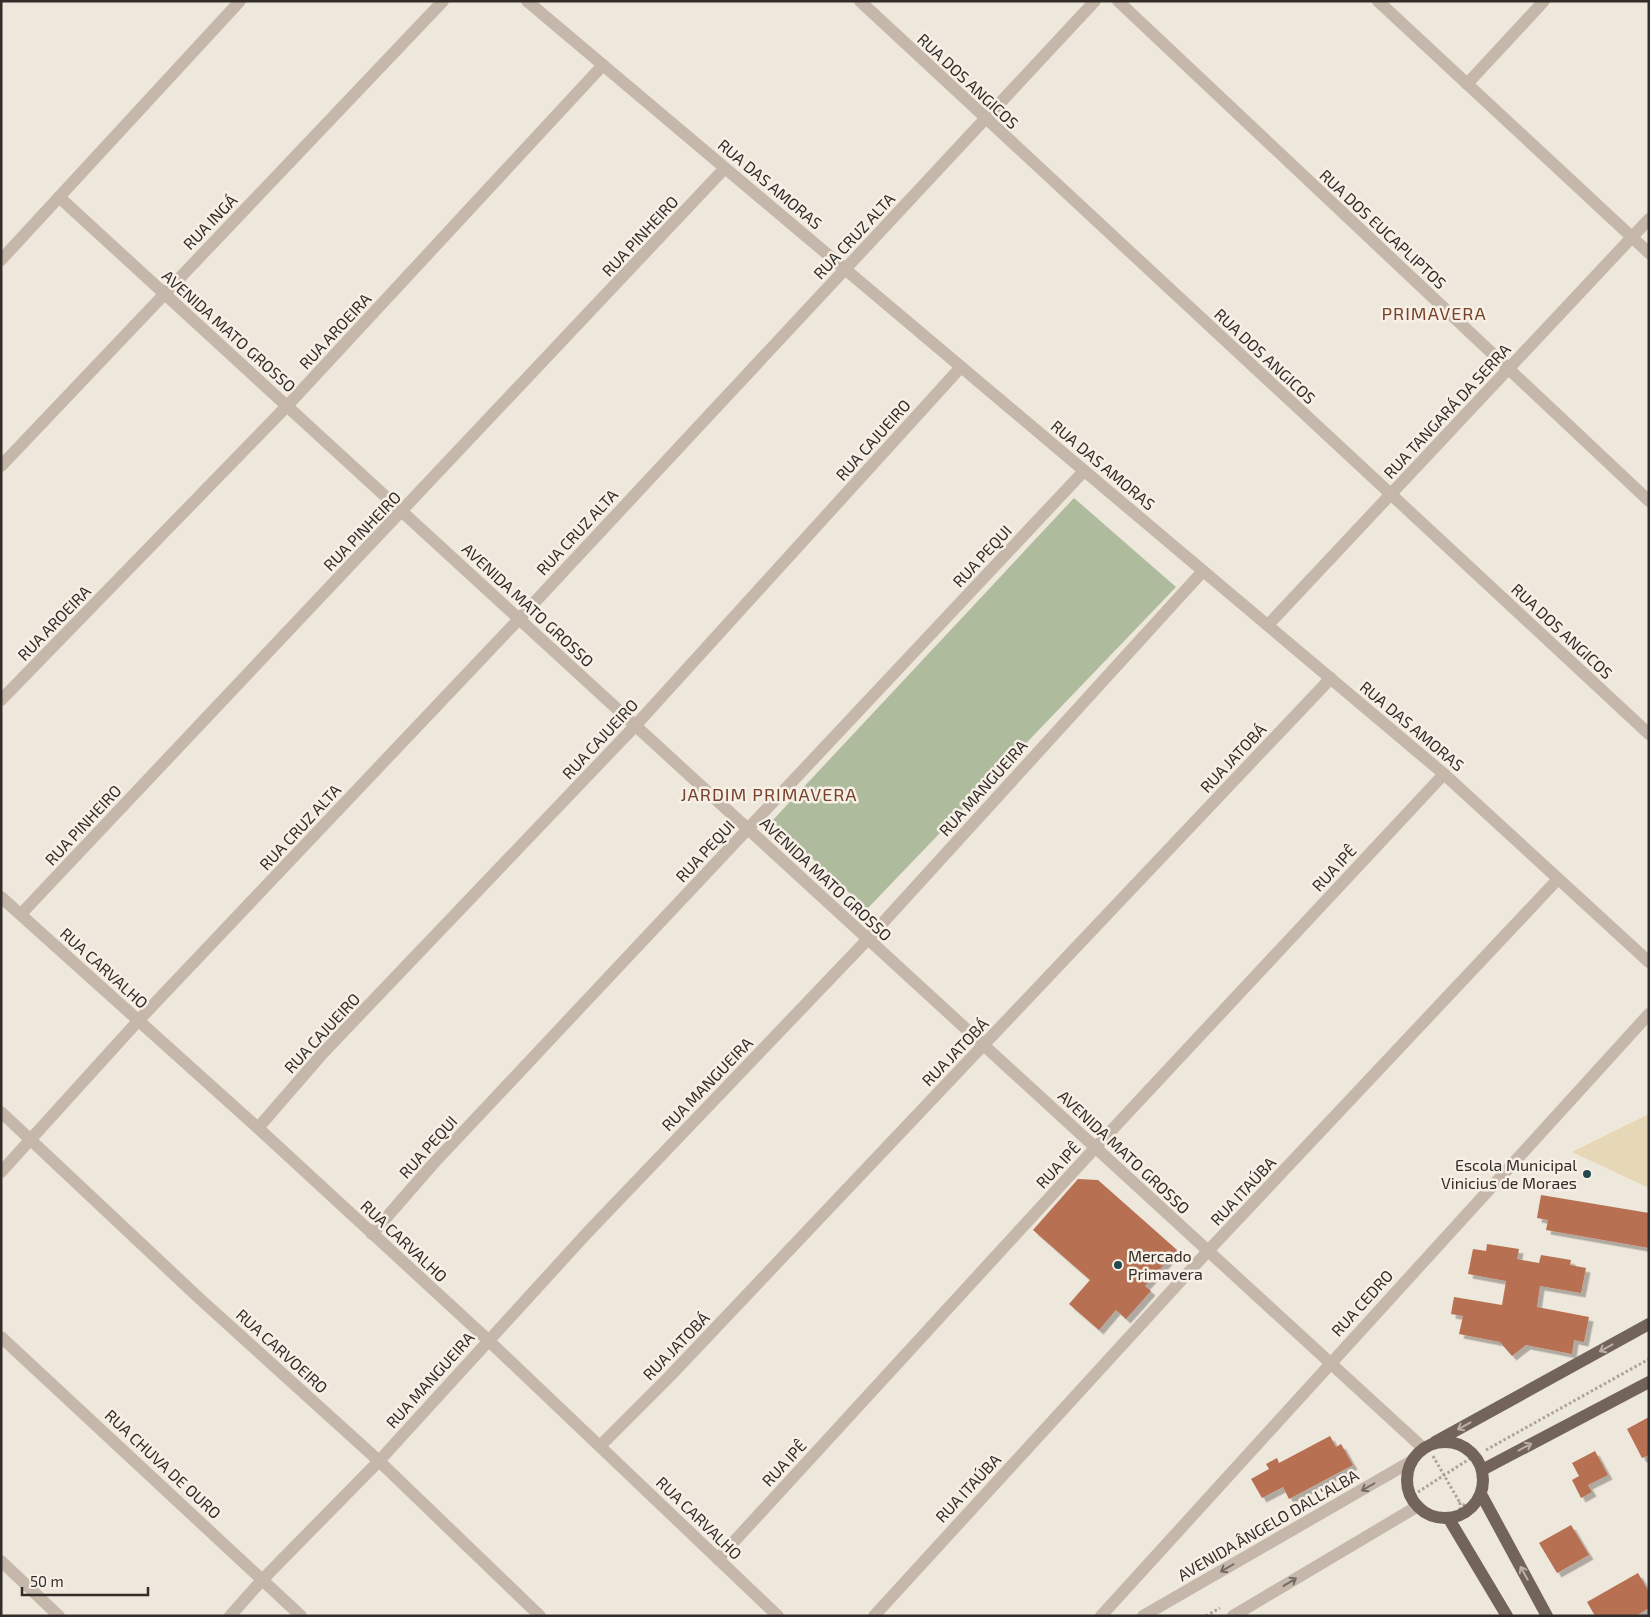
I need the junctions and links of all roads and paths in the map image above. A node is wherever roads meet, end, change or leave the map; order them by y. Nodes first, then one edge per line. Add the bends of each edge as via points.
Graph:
1 (240, 1) edge
2 (443, 1) edge
3 (527, 1) edge
4 (860, 1) edge
5 (1095, 1) edge
6 (1118, 1) edge
7 (1378, 1) edge
8 (1544, 1) edge
9 (603, 65) junction
10 (1467, 84) junction
11 (984, 119) junction
12 (725, 168) junction
13 (59, 197) junction
14 (1649, 219) edge
15 (1632, 237) junction
16 (1649, 253) edge
17 (1, 260) edge
18 (845, 269) junction
19 (164, 293) junction
20 (961, 367) junction
21 (1508, 369) junction
22 (287, 406) junction
23 (1, 466) edge
24 (1084, 471) junction
25 (1391, 495) junction
26 (1649, 501) edge
27 (403, 512) junction
28 (1204, 571) junction
29 (519, 619) junction
30 (1268, 625) junction
31 (1331, 678) junction
32 (1, 700) edge
33 (636, 726) junction
34 (1649, 734) edge
35 (1444, 774) junction
36 (748, 829) junction
37 (1558, 879) junction
38 (1, 897) edge
39 (21, 914) junction
40 (868, 939) junction
41 (1649, 962) edge
42 (1649, 1014) edge
43 (138, 1021) junction
44 (984, 1046) junction
45 (1, 1112) edge
46 (258, 1128) junction
47 (31, 1139) junction
48 (1095, 1148) junction
49 (1, 1172) edge
50 (372, 1234) junction
51 (1208, 1251) junction
52 (1649, 1324) edge
53 (1, 1337) edge
54 (488, 1340) junction
55 (1649, 1359) edge
56 (1330, 1363) junction
57 (1649, 1382) edge
58 (1428, 1445) junction
59 (600, 1446) junction
60 (1475, 1456) junction
61 (379, 1461) junction
62 (1410, 1462) junction
63 (1482, 1470) junction
64 (1444, 1476) junction
65 (1481, 1494) junction
66 (1414, 1502) junction
67 (1463, 1512) junction
68 (718, 1559) junction
69 (1, 1561) edge
70 (263, 1579) junction
71 (59, 1616) edge
72 (230, 1616) edge
73 (301, 1616) edge
74 (540, 1616) edge
75 (778, 1616) edge
76 (874, 1616) edge
77 (1101, 1616) edge
78 (1143, 1616) edge
79 (1233, 1616) edge
80 (1507, 1616) edge
81 (1547, 1616) edge

1 - 13 street
2 - 19 street, RUA INGÁ
3 - 9 street, RUA DAS AMORAS
4 - 11 street, RUA DOS ANGICOS
5 - 11 street, RUA CRUZ ALTA
6 - 21 street, RUA DOS EUCAPLIPTOS
7 - 10 street
8 - 10 street
9 - 12 street, RUA DAS AMORAS
9 - 22 street, RUA AROEIRA
10 - 15 street
11 - 18 street, RUA CRUZ ALTA
11 - 25 street, RUA DOS ANGICOS
12 - 18 street, RUA DAS AMORAS
12 - 27 street, RUA PINHEIRO
13 - 17 street
13 - 19 street, AVENIDA MATO GROSSO
14 - 15 street, RUA TANGARÁ DA SERRA
15 - 16 street
15 - 21 street, RUA TANGARÁ DA SERRA
18 - 20 street, RUA DAS AMORAS
18 - 29 street, RUA CRUZ ALTA
19 - 22 street, AVENIDA MATO GROSSO
19 - 23 street, RUA INGÁ
20 - 24 street, RUA DAS AMORAS
20 - 33 street, RUA CAJUEIRO
21 - 25 street, RUA TANGARÁ DA SERRA
21 - 26 street, RUA DOS EUCAPLIPTOS
22 - 27 street, AVENIDA MATO GROSSO
22 - 32 street, RUA AROEIRA
24 - 28 street, RUA DAS AMORAS
24 - 36 street, RUA PEQUI
25 - 30 street, RUA TANGARÁ DA SERRA
25 - 34 street, RUA DOS ANGICOS
27 - 29 street, AVENIDA MATO GROSSO
27 - 39 street, RUA PINHEIRO
28 - 30 street, RUA DAS AMORAS
28 - 40 street, RUA MANGUEIRA
29 - 33 street, AVENIDA MATO GROSSO
29 - 43 street, RUA CRUZ ALTA
30 - 31 street, RUA DAS AMORAS
31 - 35 street, RUA DAS AMORAS
31 - 44 street, RUA JATOBÁ
33 - 36 street, AVENIDA MATO GROSSO
33 - 46 street, RUA CAJUEIRO via 322,1054
35 - 37 street, RUA DAS AMORAS
35 - 48 street, RUA IPÊ
36 - 40 street, AVENIDA MATO GROSSO
36 - 50 street, RUA PEQUI via 433,1164
37 - 41 street, RUA DAS AMORAS
37 - 51 street, RUA ITAÚBA
38 - 39 street, RUA CARVALHO
39 - 43 street, RUA CARVALHO
40 - 44 street, AVENIDA MATO GROSSO
40 - 54 street, RUA MANGUEIRA
42 - 56 street, RUA CEDRO
43 - 46 street, RUA CARVALHO
43 - 47 street, RUA CRUZ ALTA
44 - 48 street, AVENIDA MATO GROSSO
44 - 59 street, RUA JATOBÁ
45 - 47 street, RUA CARVOEIRO
46 - 50 street, RUA CARVALHO
47 - 49 street, RUA CRUZ ALTA
47 - 61 street, RUA CARVOEIRO via 200,1299
48 - 51 street, AVENIDA MATO GROSSO
48 - 68 street, RUA IPÊ
50 - 54 street, RUA CARVALHO
51 - 56 street, AVENIDA MATO GROSSO
51 - 76 street, RUA ITAÚBA
52 -> 58 main road
53 - 70 street, RUA CHUVA DE OURO
54 - 59 street, RUA CARVALHO
54 - 61 street, RUA MANGUEIRA
55 - 60 path
56 - 58 street, AVENIDA MATO GROSSO
56 - 77 street, RUA CEDRO
63 -> 57 main road
58 - 60 main road via 1457,1443
58 - 62 main road
58 - 64 path
59 - 68 street, RUA CARVALHO
60 - 63 main road
60 - 64 path
61 - 70 street, RUA MANGUEIRA
61 - 74 street, RUA CARVOEIRO
62 - 66 main road via 1406,1486
62 -> 78 street, AVENIDA ÂNGELO DALL'ALBA
63 - 65 main road
64 - 66 path
64 - 67 path
65 - 67 main road
81 -> 65 main road
66 - 67 main road via 1432,1517
79 -> 66 street
67 - 80 main road
68 - 75 street, RUA CARVALHO
69 - 71 street
70 - 72 street, RUA MANGUEIRA
70 - 73 street, RUA CHUVA DE OURO

